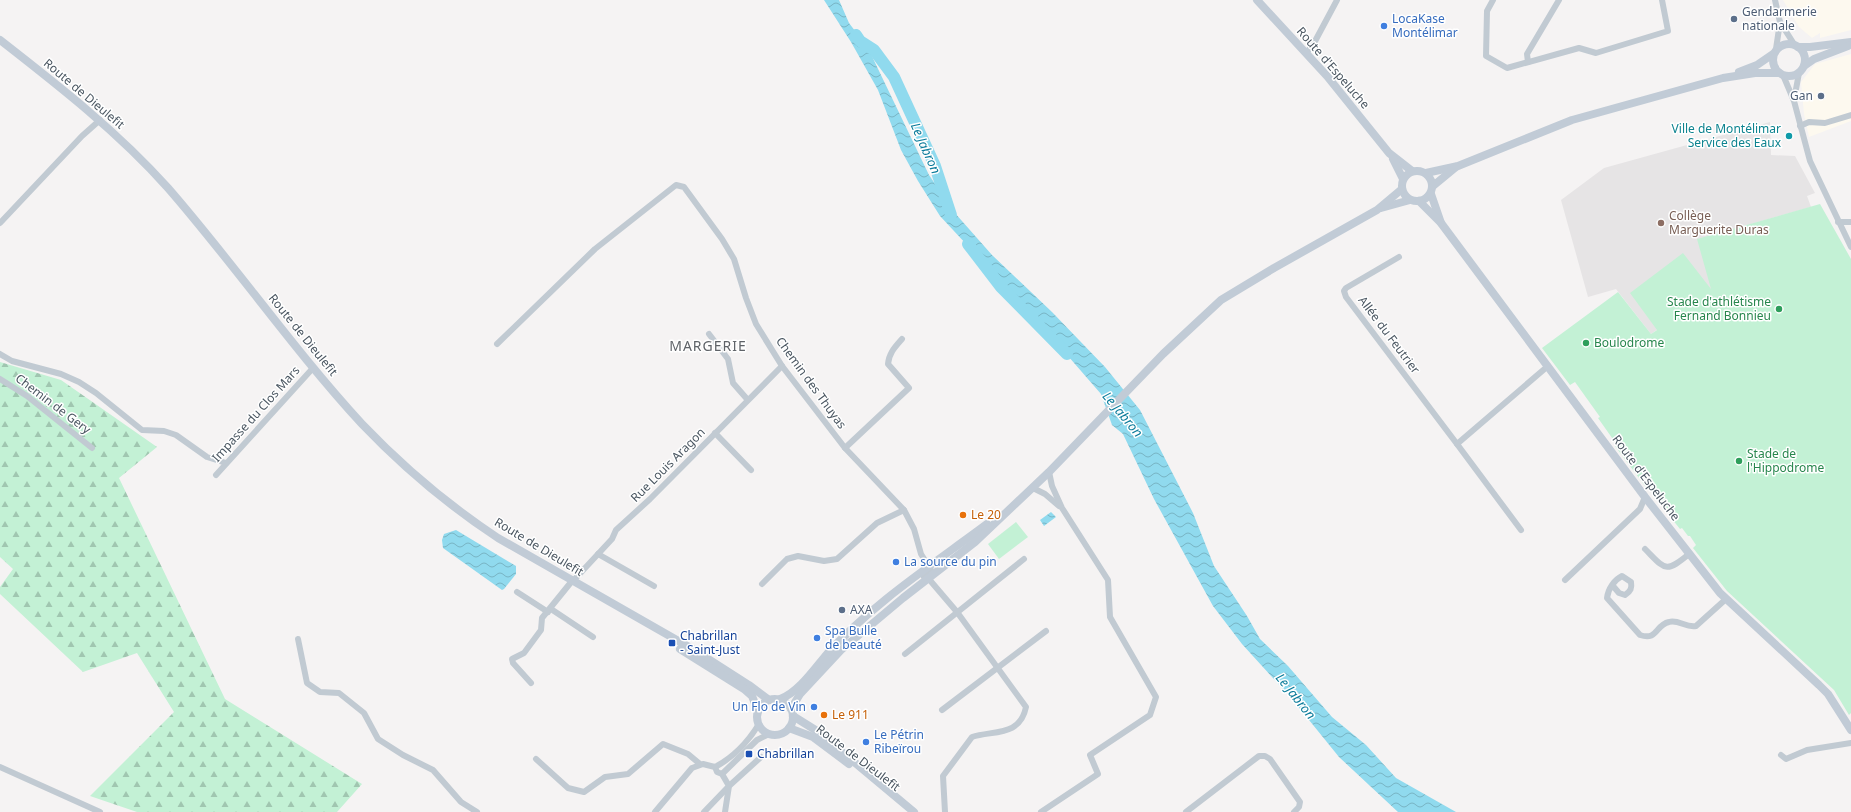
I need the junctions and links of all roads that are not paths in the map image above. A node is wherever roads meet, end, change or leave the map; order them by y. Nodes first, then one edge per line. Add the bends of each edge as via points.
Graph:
1 (1257, 0) edge
2 (1337, 0) edge
3 (1493, 0) edge
4 (1559, 0) edge
5 (1662, 0) edge
6 (1775, 0) edge
7 (1780, 22) junction
8 (0, 40) edge
9 (1851, 44) edge
10 (1796, 46) junction
11 (1775, 51) junction
12 (1306, 53) junction
13 (1528, 62) junction
14 (1801, 69) junction
15 (1781, 74) junction
16 (1723, 78) junction
17 (1794, 101) junction
18 (1851, 115) edge
19 (100, 120) junction
20 (1800, 126) junction
21 (1389, 153) junction
22 (1458, 166) junction
23 (1412, 171) junction
24 (1426, 173) junction
25 (1403, 179) junction
26 (1402, 189) junction
27 (1432, 190) junction
28 (1410, 200) junction
29 (1419, 201) junction
30 (1377, 210) junction
31 (1838, 222) junction
32 (1851, 222) edge
33 (1441, 223) junction
34 (0, 224) edge
35 (1851, 247) edge
36 (1399, 257) dead end
37 (709, 334) dead end
38 (902, 339) dead end
39 (497, 344) dead end
40 (0, 354) edge
41 (782, 366) junction
42 (1548, 366) junction
43 (313, 368) junction
44 (0, 379) edge
45 (748, 399) junction
46 (715, 433) junction
47 (1457, 444) junction
48 (92, 448) dead end
49 (845, 448) junction
50 (226, 463) junction
51 (751, 470) dead end
52 (1049, 472) junction
53 (216, 475) dead end
54 (1033, 488) junction
55 (1645, 497) junction
56 (1014, 505) junction
57 (1062, 508) junction
58 (904, 510) junction
59 (1521, 530) dead end
60 (1645, 549) dead end
61 (598, 554) junction
62 (1689, 554) junction
63 (1024, 559) dead end
64 (929, 567) junction
65 (928, 578) junction
66 (1565, 580) dead end
67 (572, 581) junction
68 (762, 584) dead end
69 (654, 586) dead end
70 (1612, 586) dead end
71 (517, 592) dead end
72 (903, 598) junction
73 (1726, 598) junction
74 (618, 607) junction
75 (549, 611) junction
76 (957, 612) junction
77 (1046, 631) dead end
78 (593, 637) dead end
79 (298, 639) dead end
80 (904, 654) dead end
81 (998, 667) junction
82 (531, 683) dead end
83 (780, 699) junction
84 (769, 700) junction
85 (942, 710) dead end
86 (758, 711) junction
87 (792, 712) junction
88 (759, 724) junction
89 (789, 728) junction
90 (1851, 730) edge
91 (769, 734) junction
92 (1851, 743) edge
93 (1781, 755) dead end
94 (761, 757) dead end
95 (536, 759) dead end
96 (700, 764) junction
97 (0, 767) edge
98 (715, 767) junction
99 (722, 774) junction
100 (729, 786) junction
101 (100, 812) edge
102 (477, 812) edge
103 (655, 812) edge
104 (704, 812) edge
105 (725, 812) edge
106 (909, 812) edge
107 (914, 812) edge
108 (945, 812) edge
109 (1041, 812) edge
110 (1186, 812) edge
111 (1294, 812) edge

1 - 12 main road, Route d'Espeluche
2 - 12 street via 1313,45
3 - 13 street via 1487,11 1486,56 1507,68
4 - 13 street via 1527,54
5 - 13 street via 1668,32 1596,53 1579,48
6 - 7 street
7 - 10 street
7 - 11 street
8 - 19 main road, Route de Dieulefit
9 - 10 main road
9 - 14 main road via 1814,59
10 - 11 main road via 1784,44
10 - 14 main road via 1804,54
11 - 15 main road via 1773,64
11 - 16 main road via 1757,64
12 - 21 main road, Route d'Espeluche
14 - 15 main road via 1789,76
14 - 17 street
15 - 16 main road via 1755,73
15 - 17 street
16 - 22 main road via 1572,120
17 - 20 street
18 - 20 street via 1825,122 1809,122
19 - 34 street
19 - 43 main road, Route de Dieulefit via 166,186 198,223
20 - 31 street via 1810,161
21 - 23 main road, Route d'Espeluche
21 - 25 main road, Route d'Espeluche
22 - 24 main road
22 - 27 main road
23 - 24 main road
23 - 25 main road
24 - 27 main road via 1432,181
25 - 26 main road
26 - 28 main road
26 - 30 main road
27 - 29 main road via 1428,197
27 - 33 main road, Route d'Espeluche
28 - 29 main road
28 - 30 main road
29 - 33 main road, Route d'Espeluche
30 - 52 main road via 1221,300 1163,354
31 - 32 street
31 - 35 street
33 - 42 main road, Route d'Espeluche
36 - 47 street, Allée du Feutrier via 1344,291
37 - 45 street via 728,359 732,383
38 - 49 street via 892,350 888,364 909,388
39 - 41 street, Chemin des Thuyas via 595,249 676,185 684,187 734,259 756,324
40 - 50 street via 12,361 61,374 79,382 142,430 164,431 176,435 207,457
41 - 45 street, Rue Louis Aragon
41 - 49 street, Chemin des Thuyas
42 - 47 street
42 - 55 main road, Route d'Espeluche
43 - 50 street, Impasse du Clos Mars
43 - 67 main road, Route de Dieulefit via 362,424 430,488 475,523
44 - 48 street, Chemin de Gery via 27,396
45 - 46 street, Rue Louis Aragon
46 - 51 street
46 - 61 street, Rue Louis Aragon via 616,530 615,535
47 - 59 street, Allée du Feutrier
49 - 58 street, Chemin des Thuyas
50 - 53 street, Impasse du Clos Mars
52 - 54 main road
52 - 57 street
54 - 56 main road
54 - 57 street
55 - 62 main road, Route d'Espeluche
55 - 66 street via 1640,509
56 - 64 main road
56 - 65 main road via 975,542
57 - 109 street via 1108,580 1110,617 1156,697 1150,715 1090,755 1098,774
58 - 64 street, Chemin des Thuyas via 914,529 921,554
58 - 68 street via 878,523 837,559 824,561 798,556 787,559
60 - 62 street via 1666,568
61 - 67 street, Rue Louis Aragon
61 - 69 street
62 - 73 main road, Route d'Espeluche
63 - 76 street
64 - 72 street via 931,570 909,589
64 - 83 main road via 865,617 791,694
65 - 72 main road
65 - 76 street
67 - 74 main road, Route de Dieulefit
67 - 75 street, Rue Louis Aragon
70 - 73 street via 1608,589 1607,598 1640,635 1647,637 1651,637 1666,622 1696,626
71 - 75 street
72 - 87 main road via 841,650 797,698
73 - 90 main road, Route d'Espeluche via 1828,694
74 - 84 main road, Route de Dieulefit via 696,651
74 - 86 main road, Route de Dieulefit via 744,689 752,696
75 - 78 street
75 - 82 street, Rue Louis Aragon via 542,618 541,630 524,653 512,659
76 - 80 street
76 - 81 street
77 - 81 street
79 - 102 street via 307,683 320,692 339,693 364,713 378,739 402,755 434,770 460,802
81 - 85 street
81 - 108 street via 1024,702 1025,712 1010,729 972,737 962,749 943,776
83 - 84 main road
83 - 87 main road via 787,703
84 - 86 main road via 762,704
86 - 88 main road
87 - 89 main road via 792,723
87 - 107 main road, Route de Dieulefit via 802,723 817,731
88 - 91 main road
88 - 98 street via 743,746
89 - 91 main road via 780,734
89 - 106 main road, Route de Dieulefit via 813,737
91 - 99 street via 757,740
92 - 93 street via 1807,750 1786,759
94 - 100 street
95 - 96 street via 568,788 584,792 605,777 628,774 663,744 688,754
96 - 98 street
96 - 103 street via 692,768
97 - 101 street
98 - 99 street via 717,772
99 - 100 street
100 - 104 street
100 - 105 street
110 - 111 street via 1259,756 1265,756 1270,759 1300,802

